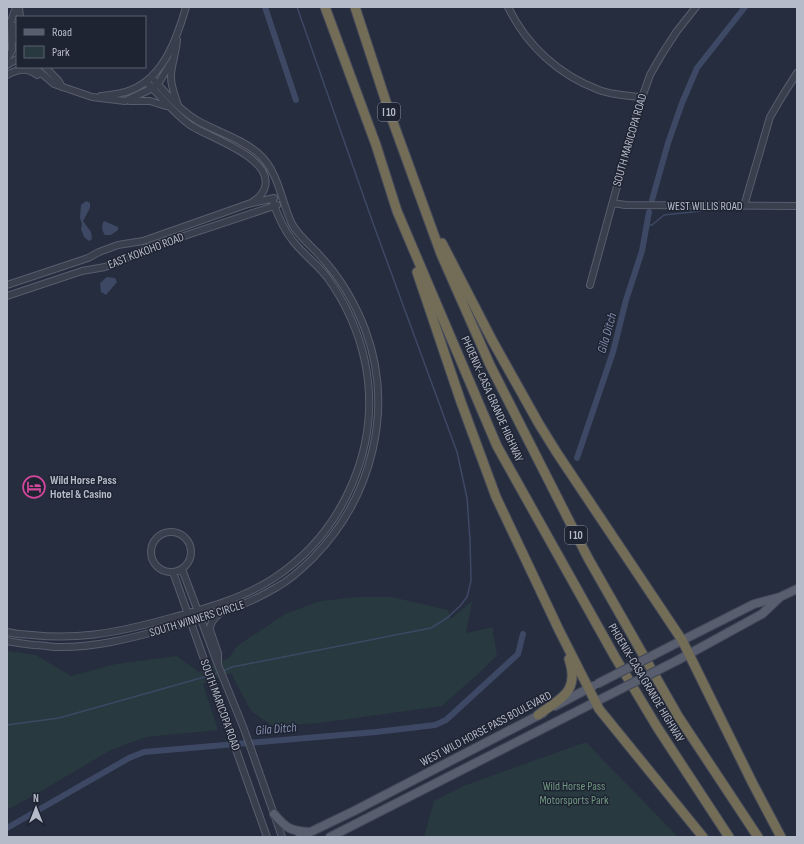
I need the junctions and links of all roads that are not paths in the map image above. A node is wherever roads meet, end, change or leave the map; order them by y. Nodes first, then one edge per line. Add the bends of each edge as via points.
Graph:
1 (186, 7) edge
2 (325, 7) edge
3 (355, 7) edge
4 (508, 7) edge
5 (696, 7) edge
6 (16, 8) edge
7 (16, 34) edge
8 (177, 36) junction
9 (174, 58) junction
10 (7, 59) edge
11 (16, 60) edge
12 (7, 65) edge
13 (16, 66) edge
14 (35, 68) edge
15 (46, 68) edge
16 (7, 71) edge
17 (797, 73) edge
18 (7, 75) edge
19 (48, 79) junction
20 (149, 80) junction
21 (155, 86) junction
22 (62, 87) junction
23 (92, 97) junction
24 (642, 97) junction
25 (125, 101) junction
26 (170, 108) junction
27 (187, 114) junction
28 (272, 199) junction
29 (283, 200) junction
30 (613, 203) junction
31 (248, 204) junction
32 (275, 206) junction
33 (744, 206) junction
34 (797, 206) edge
35 (397, 211) junction
36 (427, 215) junction
37 (138, 241) junction
38 (141, 251) junction
39 (7, 285) edge
40 (590, 285) dead end
41 (9, 295) edge
42 (370, 348) junction
43 (361, 350) junction
44 (329, 524) junction
45 (337, 529) junction
46 (182, 569) junction
47 (172, 572) junction
48 (797, 589) edge
49 (780, 598) junction
50 (197, 610) junction
51 (186, 613) junction
52 (221, 613) junction
53 (200, 619) junction
54 (190, 622) junction
55 (559, 630) junction
56 (7, 632) edge
57 (100, 634) junction
58 (91, 636) junction
59 (682, 640) junction
60 (7, 641) edge
61 (102, 643) junction
62 (92, 644) junction
63 (690, 654) junction
64 (218, 665) junction
65 (588, 688) junction
66 (596, 702) junction
67 (538, 715) junction
68 (274, 814) junction
69 (310, 832) junction
70 (268, 837) edge
71 (282, 837) edge
72 (300, 837) edge
73 (330, 837) edge
74 (703, 837) edge
75 (729, 837) edge
76 (758, 837) edge
77 (781, 837) edge

1 - 8 street
2 - 35 highway, PHOENIX-CASA GRANDE HIGHWAY / I 10 via 376,145
3 - 36 highway, PHOENIX-CASA GRANDE HIGHWAY / I 10 via 381,89
4 - 24 street via 527,39 556,67 600,90
5 - 24 street, SOUTH MARICOPA ROAD via 662,54 650,75
6 - 7 street
6 - 10 street via 11,21 12,50
8 - 9 street
8 - 20 street via 167,57
9 - 21 street
9 - 27 street via 172,87 178,105
11 - 12 street
13 - 16 street
14 - 19 street
15 - 22 street
17 - 33 street via 770,117
18 - 19 street via 28,70
19 - 22 street
20 - 21 street, SOUTH WINNERS CIRCLE
20 - 23 street via 131,90
21 - 25 street
21 - 26 street, SOUTH WINNERS CIRCLE
21 - 27 street, SOUTH WINNERS CIRCLE
22 - 23 street
23 - 25 street
24 - 30 street, SOUTH MARICOPA ROAD
25 - 26 street via 158,102
26 - 31 street, SOUTH WINNERS CIRCLE via 190,125 250,158 264,171 264,190 261,196
27 - 29 street, SOUTH WINNERS CIRCLE via 257,152 268,164
28 - 29 street, EAST KOKOHO ROAD
28 - 31 street, EAST KOKOHO ROAD
28 - 32 street, SOUTH WINNERS CIRCLE
29 - 32 street, EAST KOKOHO ROAD
29 - 42 street, SOUTH WINNERS CIRCLE via 294,227 332,270 353,302
30 - 33 street, WEST WILLIS ROAD
30 - 40 street, SOUTH MARICOPA ROAD
31 - 37 street, EAST KOKOHO ROAD
32 - 38 street, EAST KOKOHO ROAD
32 - 43 street, SOUTH WINNERS CIRCLE via 285,230 328,278 344,304
33 - 34 street, WEST WILLIS ROAD
35 - 55 highway via 496,497
35 - 75 highway, PHOENIX-CASA GRANDE HIGHWAY / I 10 via 497,446 615,656
36 - 59 highway via 538,424
36 - 76 highway, PHOENIX-CASA GRANDE HIGHWAY / I 10 via 441,254 490,365 588,558 678,716
37 - 38 street
37 - 39 street, EAST KOKOHO ROAD via 118,244 88,258
38 - 41 street, EAST KOKOHO ROAD via 105,267 82,271
39 - 41 street
42 - 43 street
42 - 45 street, SOUTH WINNERS CIRCLE via 378,396 377,426 362,484
43 - 44 street, SOUTH WINNERS CIRCLE via 365,362 368,394 368,424 363,453 354,480 340,509
44 - 45 street
44 - 50 street, SOUTH WINNERS CIRCLE via 298,560 274,578 230,600
45 - 52 street, SOUTH WINNERS CIRCLE via 304,567 280,586 253,601
46 - 47 street
46 - 47 street via 190,558 190,545 181,534 168,532 156,539 152,546 152,556 156,565
46 - 50 street, SOUTH MARICOPA ROAD
47 - 51 street, SOUTH MARICOPA ROAD
48 - 49 main road
49 - 59 main road, WEST WILD HORSE PASS BOULEVARD via 754,604
49 - 63 main road, WEST WILD HORSE PASS BOULEVARD via 762,614
50 - 51 street, SOUTH WINNERS CIRCLE
50 - 53 street, SOUTH MARICOPA ROAD
51 - 54 street, SOUTH MARICOPA ROAD
51 - 57 street, SOUTH WINNERS CIRCLE via 126,630
52 - 53 street, SOUTH WINNERS CIRCLE
52 - 64 street via 210,626 218,653
53 - 54 street, SOUTH WINNERS CIRCLE
53 - 64 street, SOUTH MARICOPA ROAD
54 - 61 street, SOUTH WINNERS CIRCLE via 130,639
54 - 70 street, SOUTH MARICOPA ROAD
55 - 65 highway
55 - 67 highway via 571,664 573,680 562,698
56 - 58 street, SOUTH WINNERS CIRCLE via 55,638
57 - 58 street, SOUTH WINNERS CIRCLE
57 - 61 street
58 - 62 street
59 - 63 highway
59 - 65 main road, WEST WILD HORSE PASS BOULEVARD, bridge
60 - 62 street, SOUTH WINNERS CIRCLE via 57,647
61 - 62 street, SOUTH WINNERS CIRCLE
63 - 66 main road, WEST WILD HORSE PASS BOULEVARD, bridge
63 - 77 highway
64 - 68 street, SOUTH MARICOPA ROAD
65 - 66 highway
65 - 67 main road, WEST WILD HORSE PASS BOULEVARD
66 - 73 main road, WEST WILD HORSE PASS BOULEVARD
66 - 74 highway
67 - 69 main road, WEST WILD HORSE PASS BOULEVARD
68 - 69 main road via 291,830
68 - 71 street, SOUTH MARICOPA ROAD
69 - 72 main road, WEST WILD HORSE PASS BOULEVARD

